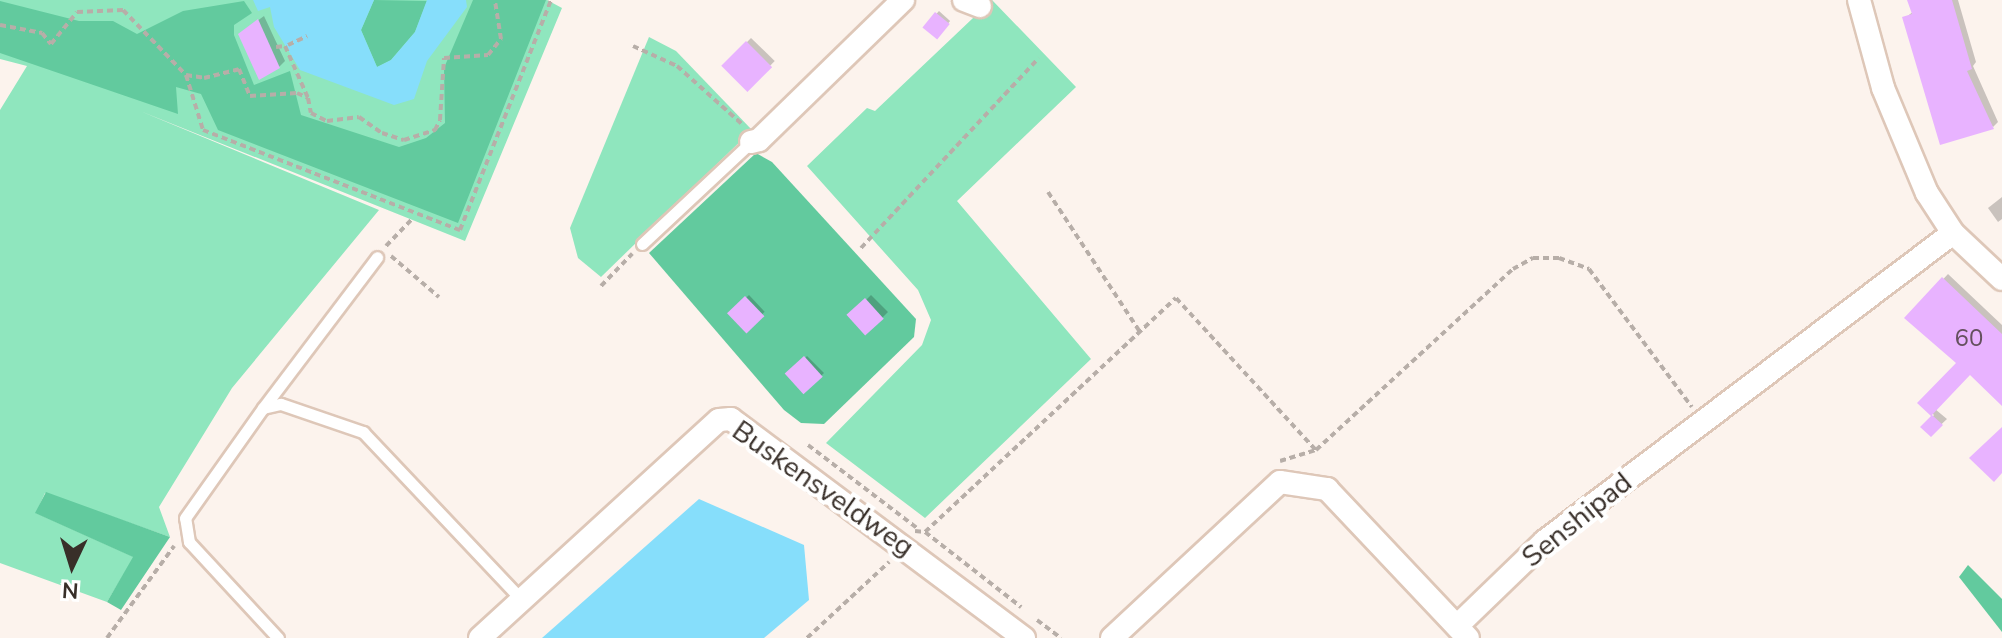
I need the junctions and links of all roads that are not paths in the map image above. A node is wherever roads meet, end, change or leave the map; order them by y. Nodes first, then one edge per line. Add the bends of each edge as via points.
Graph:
1 (903, 0) edge
2 (1859, 0) edge
3 (755, 141) joint
4 (1953, 233) junction
5 (642, 244) road end
6 (377, 257) dead end
7 (2002, 279) edge
8 (263, 408) junction
9 (521, 599) junction
10 (1030, 628) edge
11 (1462, 632) edge
12 (278, 638) edge
13 (480, 638) edge
14 (1112, 638) edge

1 - 3 street
2 - 4 street via 1904,141
3 - 5 lane
4 - 7 street
4 - 11 street, Senshipad via 1545,541
6 - 8 lane
8 - 9 lane via 281,404 363,432
8 - 12 lane via 185,518 189,542
9 - 10 street, Buskensveldweg via 719,420 731,419 911,536
9 - 13 street, Buskensveldweg
11 - 14 street via 1327,489 1280,482

